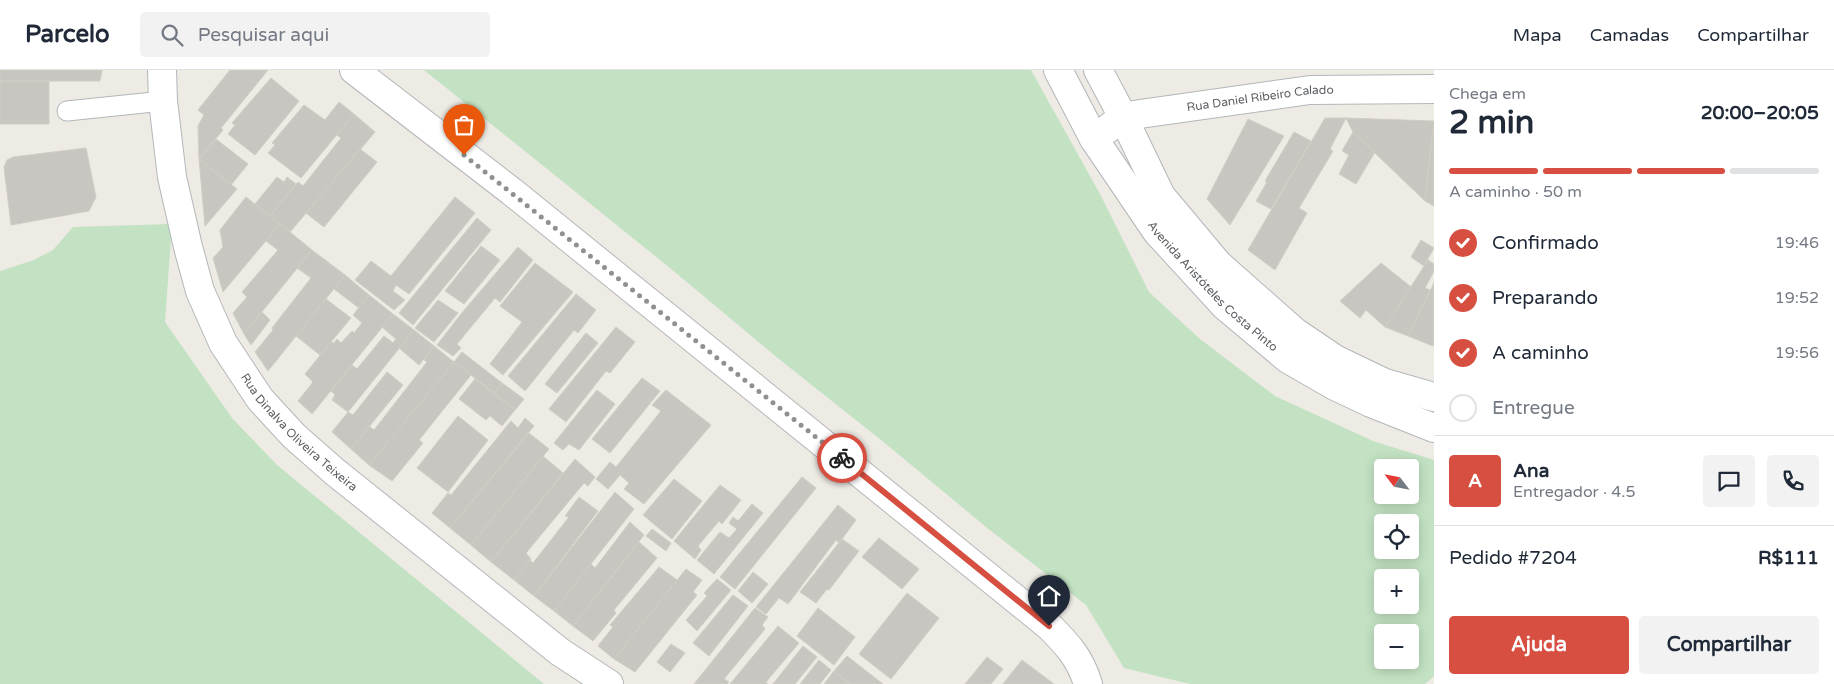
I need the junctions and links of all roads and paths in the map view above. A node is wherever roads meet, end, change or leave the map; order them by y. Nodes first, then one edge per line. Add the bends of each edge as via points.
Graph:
1 (162, 70) edge
2 (354, 70) edge
3 (1058, 70) edge
4 (1098, 70) edge
5 (1434, 89) edge
6 (163, 101) junction
7 (67, 111) dead end
8 (1123, 117) junction
9 (1094, 139) junction
10 (1434, 397) edge
11 (1434, 428) edge
12 (608, 684) edge
13 (1088, 684) edge

1 - 6 street, Rua Dinalva Oliveira Teixeira
2 - 13 street via 511,191 1049,626 1071,648 1084,669
3 - 9 street, Avenida Aristóteles Costa Pinto
4 - 8 street, Avenida Aristóteles Costa Pinto
5 - 8 street, Rua Daniel Ribeiro Calado via 1310,90
6 - 7 lane
6 - 12 street, Rua Dinalva Oliveira Teixeira via 172,177 200,291 223,343 260,399 294,436 335,472 560,652
8 - 9 street, Rua Daniel Ribeiro Calado
8 - 10 street, Avenida Aristóteles Costa Pinto via 1161,196 1218,264 1295,332 1335,359 1385,382
9 - 11 street, Avenida Aristóteles Costa Pinto via 1157,232 1225,306 1288,359 1327,382

